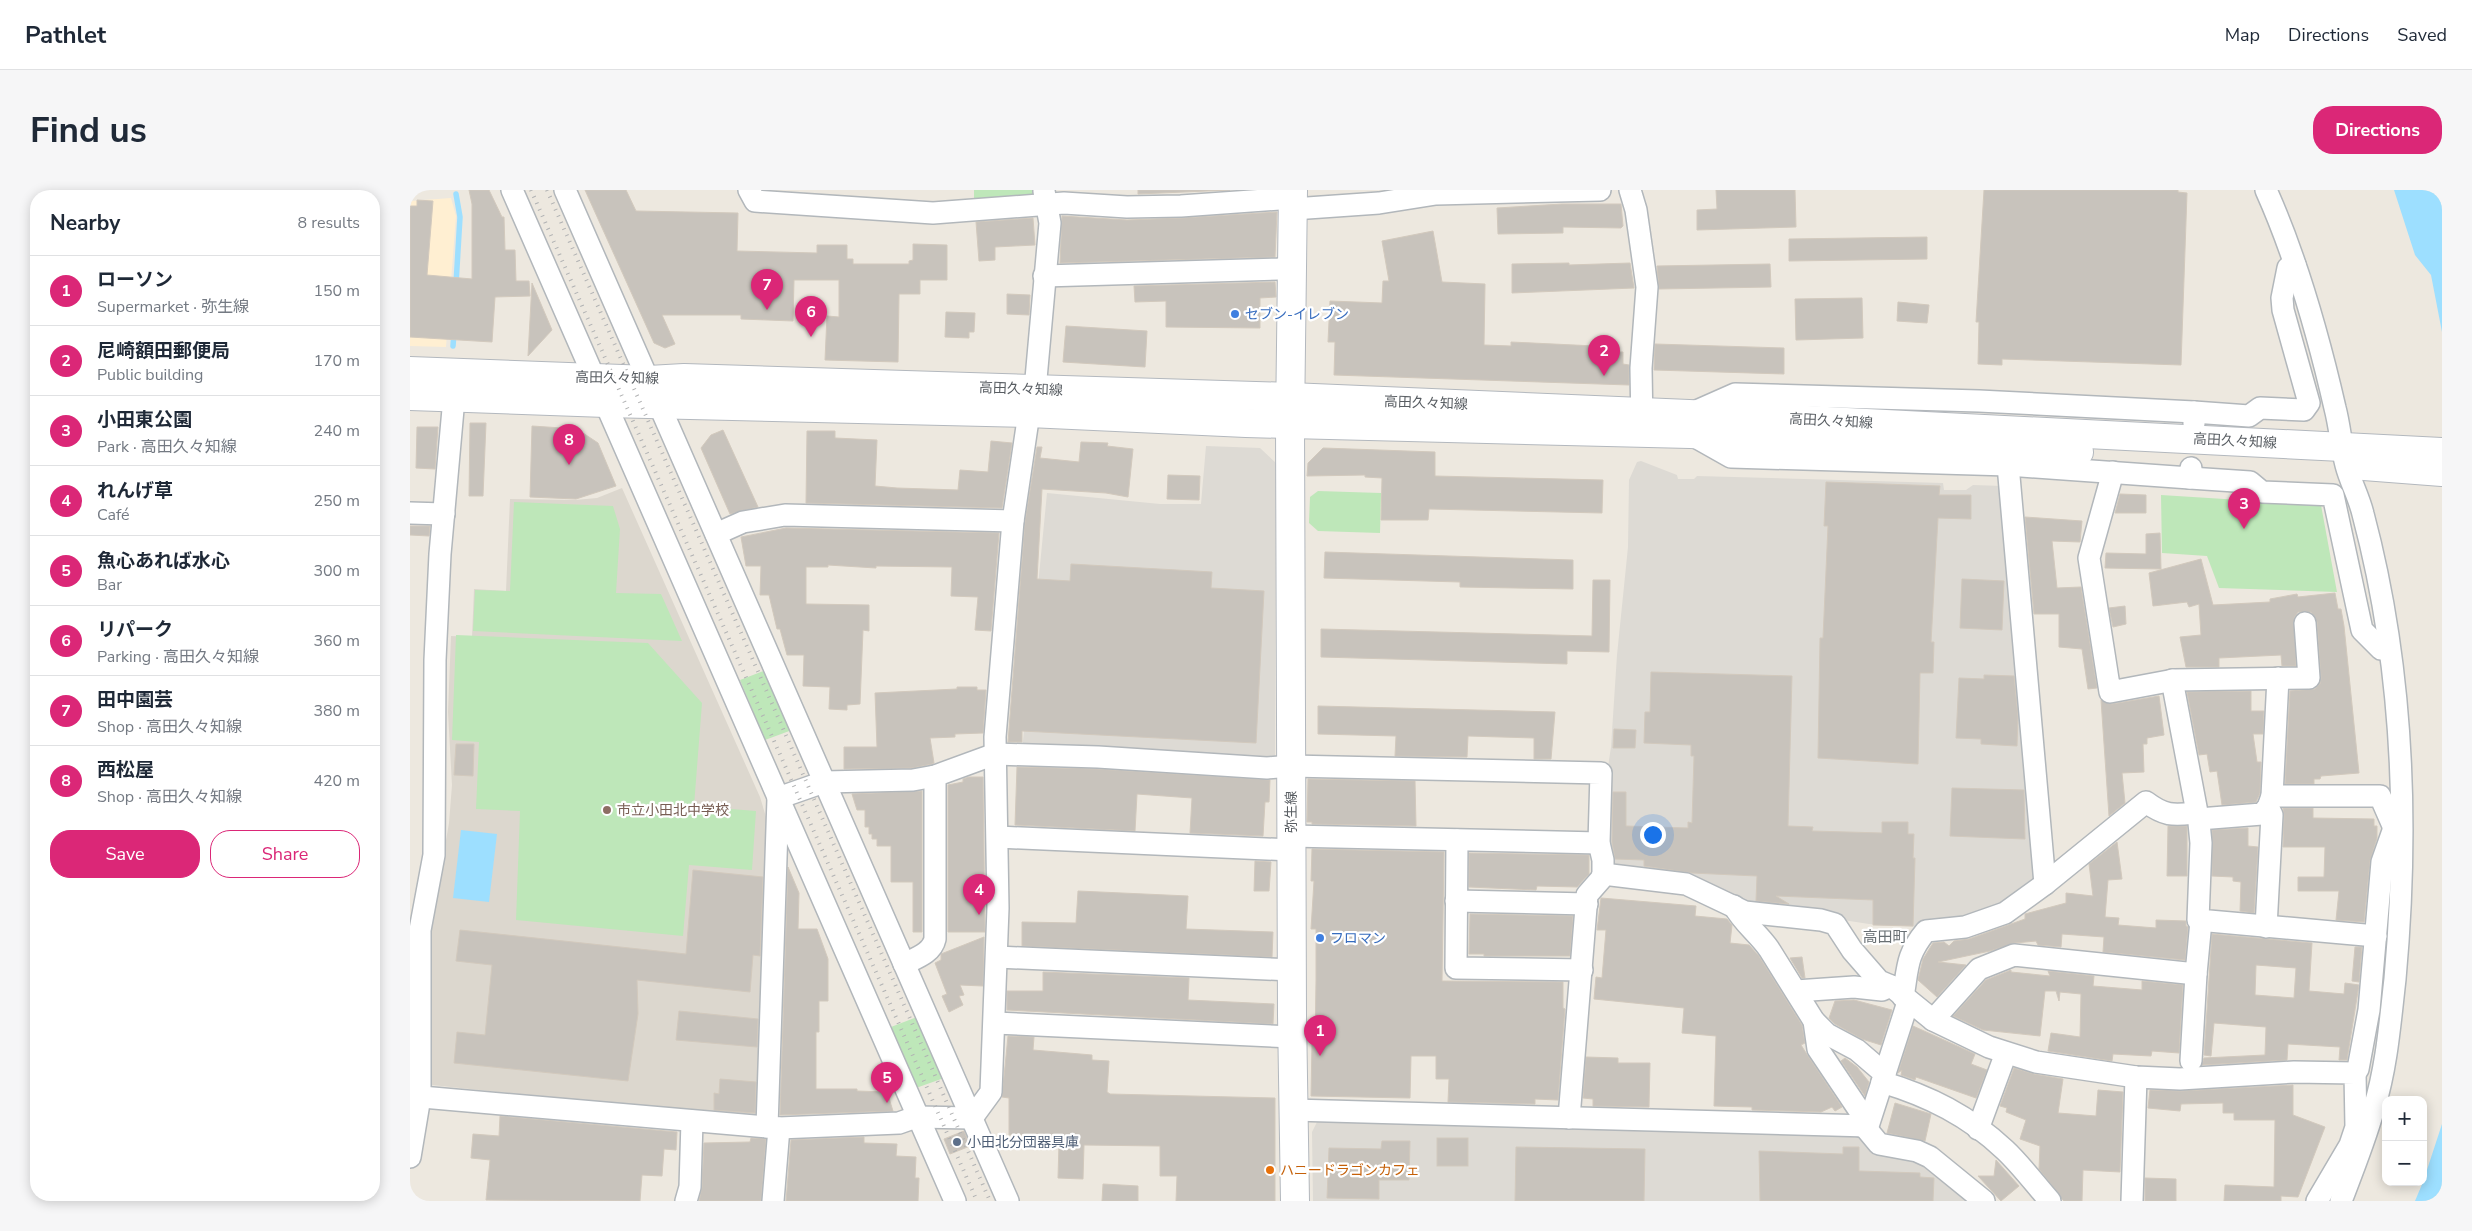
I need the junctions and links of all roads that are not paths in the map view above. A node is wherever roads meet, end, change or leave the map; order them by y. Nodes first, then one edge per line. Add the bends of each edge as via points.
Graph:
1 (512, 190) edge
2 (565, 190) edge
3 (749, 190) edge
4 (1600, 190) edge
5 (1630, 190) edge
6 (2266, 190) edge
7 (1045, 197) edge
8 (1215, 197) edge
9 (1180, 198) edge
10 (1293, 199) edge
11 (2295, 265) junction
12 (1293, 266) junction
13 (1044, 276) junction
14 (410, 371) edge
15 (595, 377) junction
16 (654, 393) junction
17 (410, 396) edge
18 (454, 398) junction
19 (1032, 401) junction
20 (606, 404) junction
21 (1290, 410) junction
22 (1641, 422) junction
23 (1689, 424) junction
24 (2442, 452) edge
25 (2354, 456) junction
26 (2008, 465) junction
27 (2113, 472) junction
28 (2442, 472) edge
29 (410, 513) edge
30 (444, 514) junction
31 (1013, 521) junction
32 (716, 534) junction
33 (2305, 623) dead end
34 (2389, 648) junction
35 (2278, 678) junction
36 (2172, 680) junction
37 (995, 754) junction
38 (1291, 766) junction
39 (935, 776) junction
40 (824, 782) junction
41 (778, 798) junction
42 (2270, 801) junction
43 (2198, 816) junction
44 (2398, 828) junction
45 (998, 837) junction
46 (1457, 840) junction
47 (1291, 843) junction
48 (1599, 843) junction
49 (1603, 874) junction
50 (2045, 884) junction
51 (1456, 901) junction
52 (1587, 904) junction
53 (1734, 906) junction
54 (2201, 921) junction
55 (2266, 927) junction
56 (415, 930) edge
57 (2376, 936) junction
58 (997, 957) junction
59 (904, 964) junction
60 (1292, 970) junction
61 (1582, 970) junction
62 (2196, 974) junction
63 (2392, 975) junction
64 (1796, 991) junction
65 (1901, 995) junction
66 (1933, 1020) junction
67 (1814, 1021) junction
68 (995, 1022) junction
69 (1292, 1037) junction
70 (2006, 1053) junction
71 (2191, 1061) dead end
72 (2355, 1074) junction
73 (1884, 1078) junction
74 (2136, 1078) junction
75 (415, 1096) edge
76 (1293, 1110) junction
77 (916, 1117) junction
78 (972, 1118) junction
79 (1569, 1118) junction
80 (692, 1121) junction
81 (1862, 1126) junction
82 (773, 1128) junction
83 (1978, 1129) junction
84 (2358, 1139) junction
85 (410, 1157) edge
86 (686, 1201) edge
87 (773, 1201) edge
88 (955, 1201) edge
89 (1008, 1201) edge
90 (1295, 1201) edge
91 (1984, 1201) edge
92 (2049, 1201) edge
93 (2132, 1201) edge
94 (2317, 1201) edge
95 (2341, 1201) edge

1 - 15 street
2 - 16 street
3 - 7 street via 755,201 905,212 975,211
4 - 10 street via 1436,194 1379,203
5 - 22 street via 1647,287
6 - 11 street
7 - 9 street
7 - 13 street via 1050,223
8 - 9 street
8 - 10 street
10 - 12 main road, 弥生線
11 - 23 street via 2288,268 2282,298 2309,403 2304,410 2260,408 2249,416 2194,418 1979,401 1736,394
11 - 25 street
12 - 13 street
12 - 21 main road, 弥生線
13 - 19 street
14 - 15 main road, 高田久々知線
15 - 16 main road, 高田久々知線
15 - 20 street
16 - 19 main road, 高田久々知線 via 684,378
16 - 20 main road, 高田久々知線
16 - 32 street
17 - 18 main road, 高田久々知線
18 - 20 main road, 高田久々知線
18 - 30 street
19 - 21 main road, 高田久々知線 via 1246,423
19 - 31 street
20 - 41 street
21 - 22 main road, 高田久々知線
21 - 38 main road, 弥生線
22 - 23 main road, 高田久々知線
23 - 25 main road, 高田久々知線
23 - 26 street via 1731,457
24 - 25 main road, 高田久々知線
25 - 28 main road, 高田久々知線
25 - 34 street
26 - 27 street
26 - 50 street
27 - 34 street via 2190,473 2250,482 2262,492 2333,495 2362,630 2382,649
27 - 36 street via 2089,558 2110,692
29 - 30 street
30 - 56 street via 436,660 434,856
31 - 32 street via 785,515 743,522
31 - 37 street
32 - 40 street
33 - 35 street via 2309,678
34 - 44 street via 2398,731
35 - 36 street
35 - 42 street
36 - 43 street
37 - 38 street via 1267,768
37 - 39 street
37 - 45 street
38 - 47 main road, 弥生線
38 - 48 street via 1601,773
39 - 40 street via 913,780
39 - 59 street via 934,946
40 - 41 street
40 - 59 street
41 - 77 street
41 - 82 street
42 - 43 street via 2262,814
42 - 44 street via 2380,796
42 - 55 street
43 - 50 street via 2160,813 2146,802
43 - 54 street via 2201,843 2198,920
44 - 57 street via 2382,862
44 - 63 street via 2399,925
45 - 47 street
45 - 58 street
46 - 47 street
46 - 48 street
46 - 51 street
47 - 60 main road, 弥生線
48 - 49 street
49 - 52 street via 1587,895
49 - 53 street via 1686,884
50 - 65 street via 2005,913 1965,927 1926,931 1913,946
51 - 52 street
51 - 61 street via 1456,968
52 - 61 street
53 - 64 street via 1741,919 1762,938
53 - 65 street via 1745,912 1835,924 1879,981
54 - 55 street
54 - 62 street
55 - 57 street
56 - 75 street
57 - 63 street
57 - 72 street via 2369,1010
58 - 60 street
58 - 68 street
59 - 78 street
60 - 69 main road, 弥生線
61 - 79 street
62 - 66 street via 2014,955 1979,969
62 - 71 street
63 - 84 street via 2383,986 2369,1087 2374,1110
64 - 65 street via 1854,987
64 - 67 street
65 - 66 street
65 - 73 street
66 - 70 street
67 - 73 street via 1827,1034 1857,1050
67 - 81 street via 1818,1049 1862,1112
68 - 69 street
68 - 78 street via 991,1092
69 - 76 main road, 弥生線
70 - 74 street via 2036,1062
70 - 83 street
72 - 74 street via 2294,1072 2180,1079
72 - 84 street
73 - 81 street via 1868,1126
73 - 83 street via 1941,1103
74 - 93 street
75 - 80 street
75 - 85 street
76 - 79 street
76 - 90 main road, 弥生線
77 - 78 street
77 - 82 street via 899,1123
77 - 88 street
78 - 89 street
79 - 81 street
80 - 82 street
80 - 86 street via 690,1188
81 - 91 street via 1879,1144 1917,1151 1930,1157
82 - 87 street
83 - 92 street via 2005,1150
84 - 94 street
84 - 95 street

